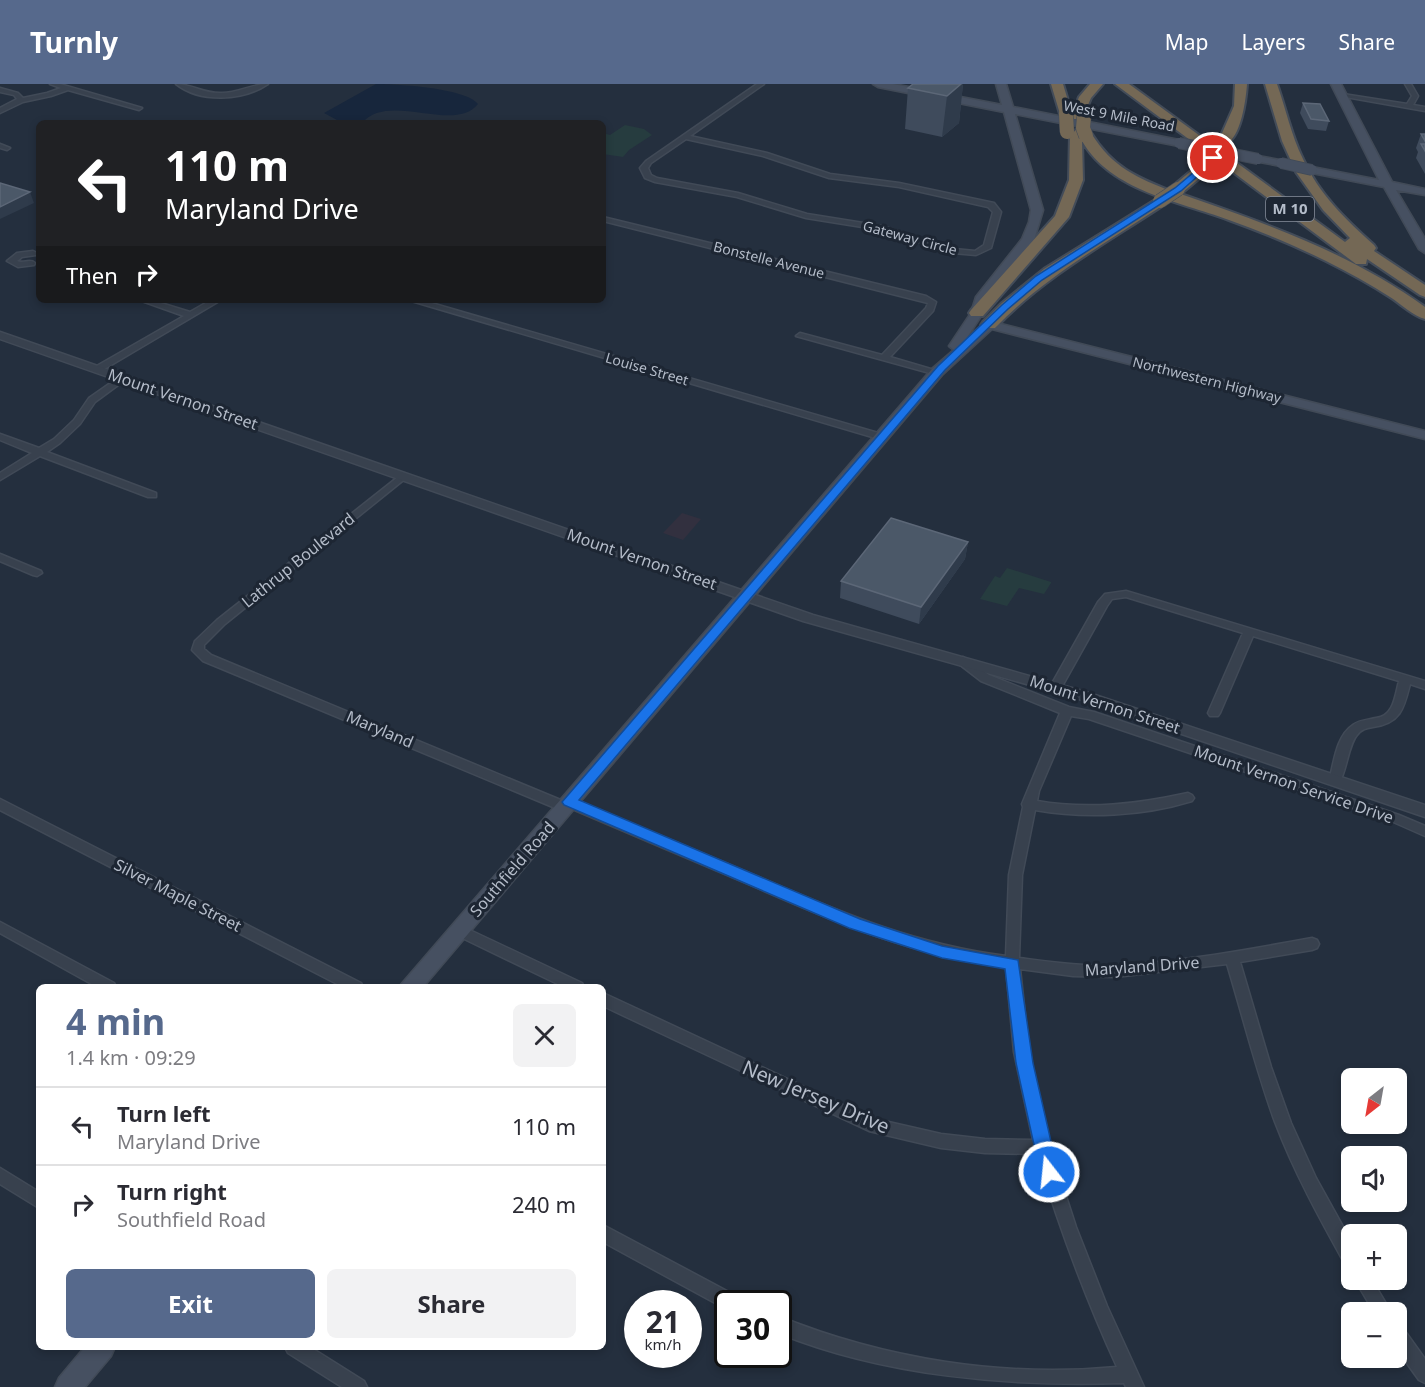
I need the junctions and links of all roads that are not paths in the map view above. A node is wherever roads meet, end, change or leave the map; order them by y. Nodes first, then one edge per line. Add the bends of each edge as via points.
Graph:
1 (53, 84) edge
2 (179, 84) edge
3 (265, 84) edge
4 (761, 84) edge
5 (878, 84) edge
6 (1001, 84) edge
7 (1057, 84) edge
8 (1113, 84) edge
9 (1121, 84) edge
10 (1135, 84) edge
11 (1141, 84) edge
12 (1241, 84) edge
13 (1271, 84) edge
14 (1336, 84) edge
15 (1408, 84) edge
16 (1095, 86) edge
17 (67, 88) junction
18 (0, 90) edge
19 (1227, 93) dead end
20 (1343, 96) junction
21 (21, 100) junction
22 (1157, 106) junction
23 (1409, 106) junction
24 (140, 108) dead end
25 (1425, 109) edge
26 (1009, 110) junction
27 (0, 111) edge
28 (1236, 113) junction
29 (1076, 116) junction
30 (1076, 134) junction
31 (686, 137) junction
32 (1388, 185) junction
33 (1425, 192) edge
34 (606, 220) edge
35 (1425, 249) edge
36 (1425, 291) edge
37 (152, 303) edge
38 (212, 303) edge
39 (422, 303) edge
40 (1425, 307) edge
41 (976, 313) junction
42 (1425, 314) edge
43 (190, 315) junction
44 (989, 325) junction
45 (0, 335) edge
46 (800, 336) dead end
47 (884, 358) junction
48 (98, 369) junction
49 (939, 370) junction
50 (122, 378) junction
51 (1425, 435) edge
52 (882, 437) junction
53 (0, 438) edge
54 (40, 453) junction
55 (404, 476) junction
56 (0, 477) edge
57 (152, 495) dead end
58 (0, 557) edge
59 (37, 573) dead end
60 (745, 595) junction
61 (1250, 631) junction
62 (198, 650) joint
63 (963, 661) junction
64 (1405, 679) junction
65 (1425, 685) edge
66 (1056, 687) junction
67 (1067, 711) junction
68 (1214, 713) dead end
69 (1335, 782) junction
70 (1188, 798) dead end
71 (0, 804) edge
72 (567, 804) junction
73 (1028, 804) junction
74 (1425, 812) edge
75 (1425, 831) edge
76 (0, 927) edge
77 (459, 930) junction
78 (1312, 944) dead end
79 (1232, 958) junction
80 (1012, 964) junction
81 (104, 984) edge
82 (350, 984) edge
83 (413, 984) edge
84 (571, 984) edge
85 (606, 1000) edge
86 (1042, 1147) junction
87 (0, 1175) edge
88 (36, 1199) edge
89 (606, 1235) edge
90 (1341, 1239) edge
91 (714, 1293) edge
92 (792, 1329) edge
93 (1407, 1349) edge
94 (99, 1350) edge
95 (299, 1350) edge
96 (1425, 1374) edge
97 (1132, 1380) edge
98 (68, 1387) edge
99 (358, 1387) edge

1 - 17 street
2 - 3 street via 213,95 239,93
4 - 31 street, Gateway Circle
5 - 26 main road, West 9 Mile Road
6 - 26 main road, Southfield Road
7 - 29 highway
8 - 22 highway
9 - 22 highway, M 10
10 - 22 highway, M 10
11 - 22 highway
12 - 28 highway
13 - 36 highway via 1296,160 1317,195 1372,251
14 - 20 main road
15 - 23 street via 1415,96
16 - 29 highway
17 - 21 street
17 - 24 street
18 - 21 street via 16,94
19 - 28 highway
20 - 23 street
20 - 32 main road
21 - 27 street
22 - 36 highway, M 10
22 - 40 highway, M 10
23 - 25 street
26 - 32 main road, West 9 Mile Road, bridge
26 - 41 main road, Southfield Road via 1037,214 1028,240 982,297
28 - 44 highway, bridge via 1220,150 1200,172 1039,278
29 - 30 highway, bridge
29 - 30 highway, bridge via 1083,128
30 - 41 highway via 1076,180 1067,208 1058,223
30 - 42 highway via 1126,176 1301,244 1355,270
31 - 31 street, Gateway Circle via 645,164 648,176 738,195 806,216 882,228 958,253 976,253 988,246 997,212 991,205 906,186 830,176 778,158
32 - 33 main road, West 9 Mile Road
32 - 35 main road
34 - 47 street, Bonstelle Avenue via 928,300 933,305
37 - 43 street
38 - 43 street
39 - 52 street, Louise Street
41 - 49 main road, Southfield Road
43 - 48 street
44 - 49 main road, Southfield Road
44 - 51 main road, Northwestern Highway
45 - 48 street, Mount Vernon Street
46 - 47 street
47 - 49 street
48 - 50 street, Mount Vernon Street
49 - 52 main road, Southfield Road
50 - 54 street via 103,390 71,428
50 - 55 street, Mount Vernon Street
52 - 60 main road, Southfield Road
53 - 54 street
54 - 56 street
54 - 57 street
55 - 60 street, Mount Vernon Street
55 - 62 street, Lathrup Boulevard via 221,622 199,644
58 - 59 street
60 - 63 street, Mount Vernon Street via 828,624
60 - 72 main road, Southfield Road
61 - 64 street
61 - 66 street via 1135,595 1109,596
61 - 68 street
62 - 72 street, Maryland via 207,658
63 - 66 street, Mount Vernon Street
63 - 67 street, Mount Vernon Service Drive via 985,678
64 - 65 street
64 - 69 street via 1391,718 1357,728 1348,739
66 - 69 street, Mount Vernon Street
67 - 73 street via 1043,759
67 - 75 street, Mount Vernon Service Drive via 1188,747
69 - 74 street, Mount Vernon Street
70 - 73 street via 1094,811
71 - 82 street, Silver Maple Street
72 - 77 main road, Southfield Road
72 - 80 street, Maryland Drive via 854,924 942,952
73 - 80 street via 1013,888
76 - 81 street
77 - 83 main road, Southfield Road
77 - 84 street
78 - 79 street, Maryland Drive
79 - 80 street, Maryland Drive via 1115,971
79 - 90 street via 1283,1121
80 - 86 street via 1024,1063
85 - 86 street, New Jersey Drive via 869,1124 941,1142
86 - 97 street via 1083,1268
87 - 88 street
89 - 91 street
92 - 97 street via 856,1352 944,1371
93 - 96 street
94 - 98 main road
95 - 99 street

